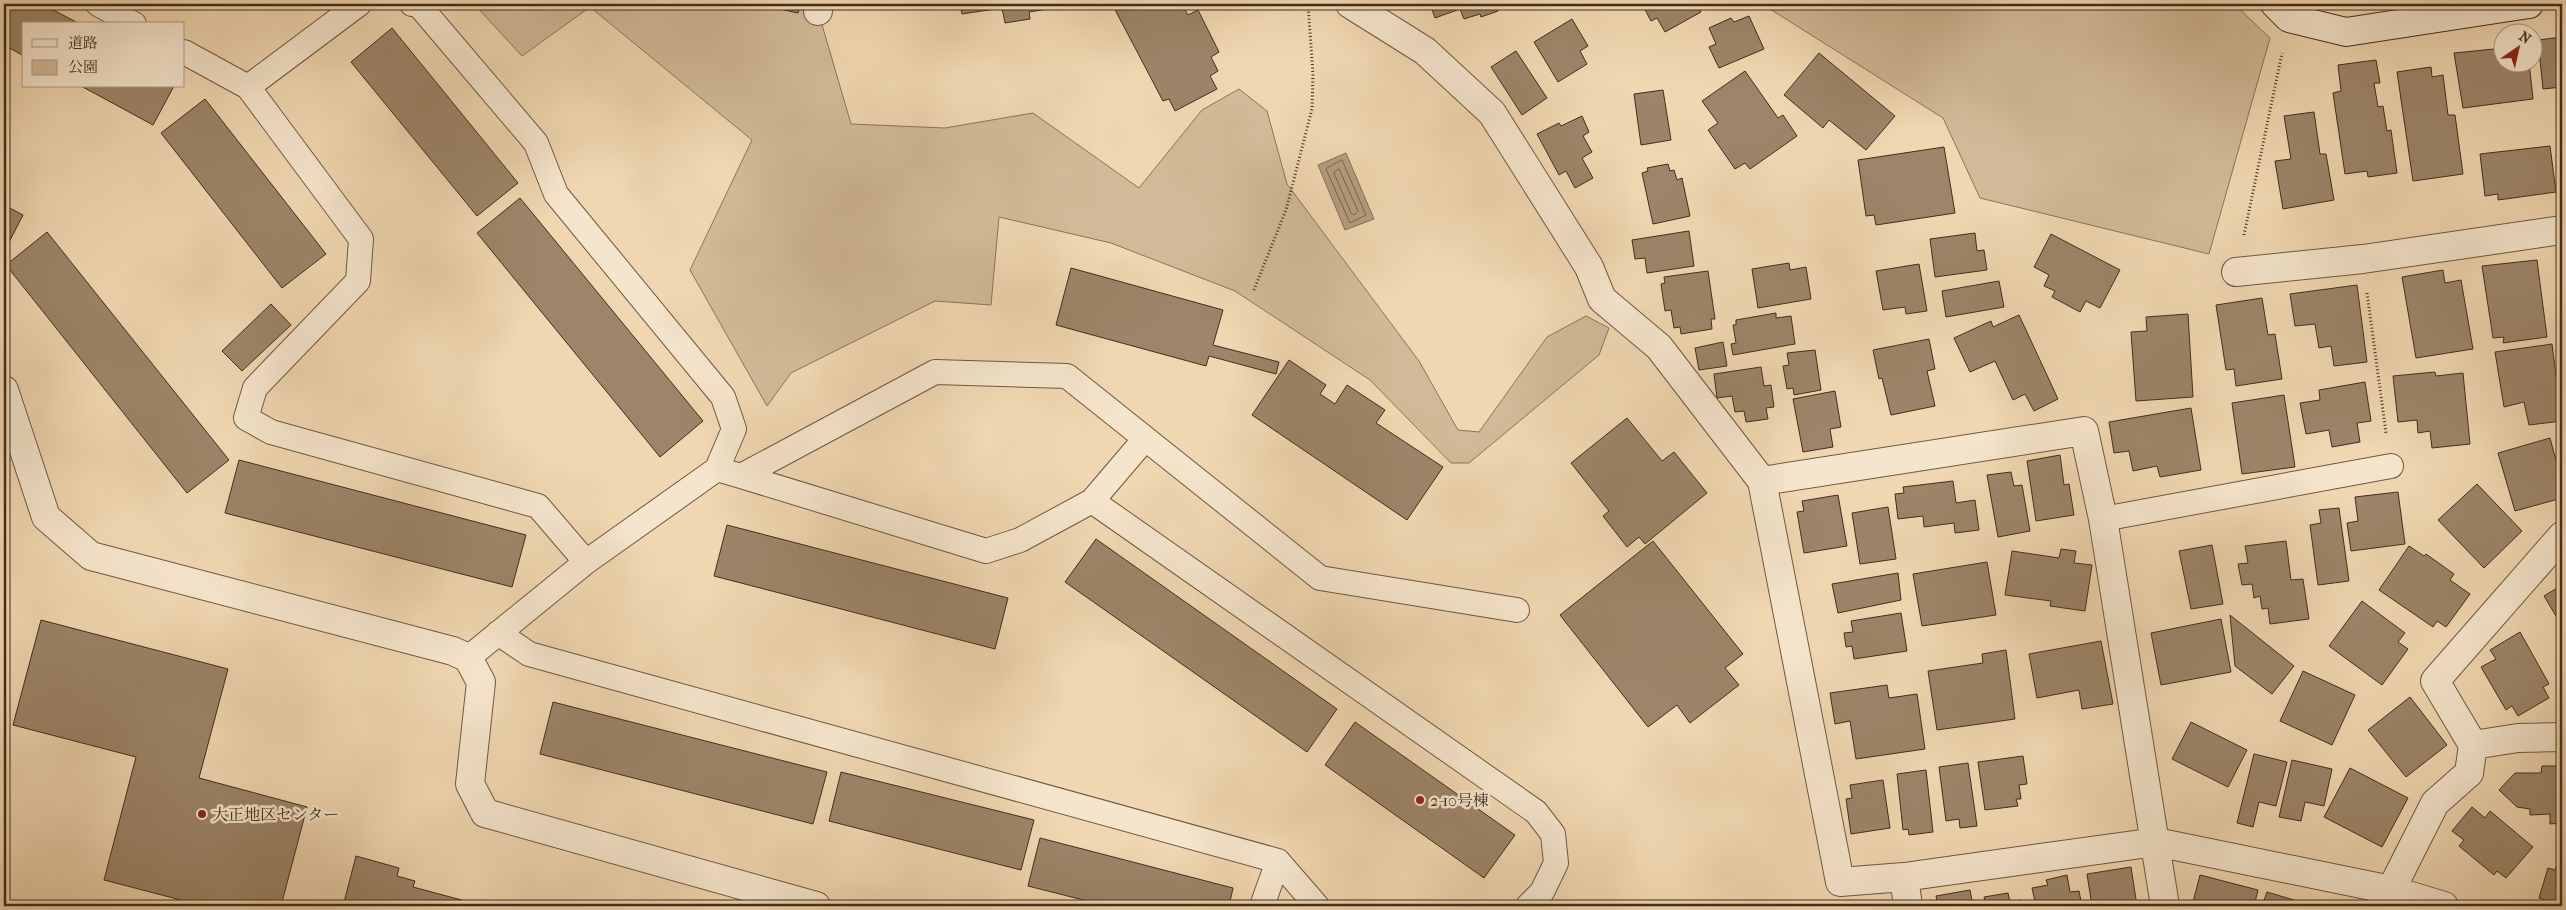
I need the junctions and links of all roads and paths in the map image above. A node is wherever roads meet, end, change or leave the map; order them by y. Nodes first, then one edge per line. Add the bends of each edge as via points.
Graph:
1 (98, 4) edge
2 (359, 4) edge
3 (412, 4) edge
4 (1308, 4) edge
5 (1350, 4) edge
6 (2528, 4) edge
7 (2282, 11) edge
8 (130, 22) edge
9 (185, 53) edge
10 (248, 87) junction
11 (2562, 230) edge
12 (2363, 259) junction
13 (2236, 272) joint
14 (1254, 290) dead end
15 (4, 390) edge
16 (1144, 440) junction
17 (2391, 466) joint
18 (717, 469) junction
19 (742, 476) junction
20 (1762, 481) junction
21 (1092, 501) junction
22 (2103, 519) junction
23 (2562, 536) edge
24 (586, 562) junction
25 (1517, 610) dead end
26 (498, 633) junction
27 (468, 658) junction
28 (2562, 737) edge
29 (2473, 745) junction
30 (2156, 842) junction
31 (1278, 861) junction
32 (1904, 877) junction
33 (2391, 890) junction
34 (816, 906) edge
35 (1262, 906) edge
36 (1317, 906) edge
37 (1528, 906) edge
38 (1908, 906) edge
39 (2165, 906) edge
40 (2444, 906) edge

1 - 8 lane
2 - 10 lane
3 - 18 lane via 418,4 536,143 556,194 723,397 734,429
4 - 14 path via 1312,109 1286,210
5 - 20 street via 1425,51 1492,113 1589,267 1602,299 1659,347
6 - 7 street via 2346,32
7 - 13 path
9 - 10 lane
10 - 24 lane via 362,240 358,281 255,388 246,418 271,432 538,506
11 - 12 street
12 - 13 street
12 - 17 path
15 - 27 street via 46,517 91,556 453,651
16 - 19 lane via 1067,376 935,372
16 - 21 lane
16 - 25 lane via 1320,578
17 - 22 lane
18 - 19 lane
18 - 24 lane
19 - 21 lane via 986,550 1020,540
20 - 22 street via 2084,431
20 - 32 street via 1840,882
21 - 37 lane via 1536,812 1553,834 1556,863 1542,892
22 - 30 street
23 - 29 street via 2435,681
24 - 26 lane
26 - 27 lane
26 - 31 lane via 529,654
27 - 34 street via 481,682 470,784 485,813
28 - 29 street via 2518,738
29 - 33 street via 2469,773 2434,803
30 - 32 street
30 - 33 street
30 - 39 street
31 - 35 lane
31 - 36 lane
32 - 38 street
33 - 40 street

